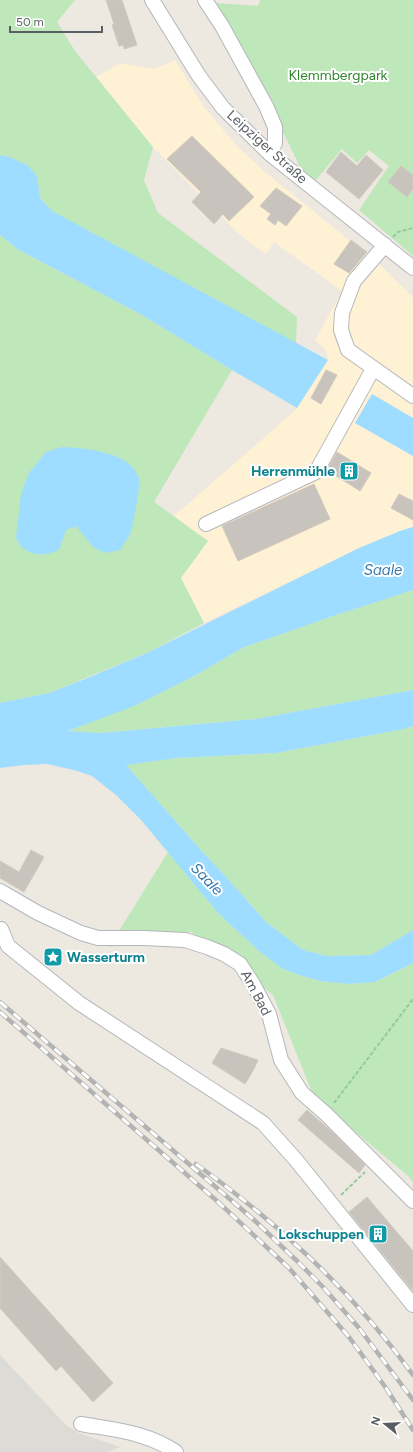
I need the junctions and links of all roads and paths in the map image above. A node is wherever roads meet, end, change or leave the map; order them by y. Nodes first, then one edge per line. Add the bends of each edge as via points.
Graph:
1 (152, 0) edge
2 (205, 0) edge
3 (270, 154) junction
4 (413, 228) edge
5 (386, 245) junction
6 (413, 268) edge
7 (373, 369) junction
8 (413, 396) edge
9 (206, 524) dead end
10 (0, 890) edge
11 (1, 929) edge
12 (413, 1000) edge
13 (326, 1114) junction
14 (374, 1163) junction
15 (413, 1201) edge
16 (332, 1204) junction
17 (413, 1305) edge
18 (81, 1424) dead end
19 (176, 1452) edge

1 - 3 street, Leipziger Straße via 199,76 223,108
2 - 3 street via 222,26 275,127 275,144
3 - 5 street, Leipziger Straße
4 - 5 path via 398,232
5 - 6 street, Leipziger Straße
5 - 7 street via 354,281 342,313 341,330 348,350
7 - 8 street
7 - 9 street via 316,472
10 - 13 street, Am Bad via 38,913 81,933 98,938 185,940 224,954 240,964 269,1014 281,1060 302,1093
11 - 16 street via 8,946 79,1003 263,1123
12 - 13 path
13 - 14 street, Am Bad
14 - 15 street, Am Bad
14 - 16 path
16 - 17 street
18 - 19 street via 140,1434

